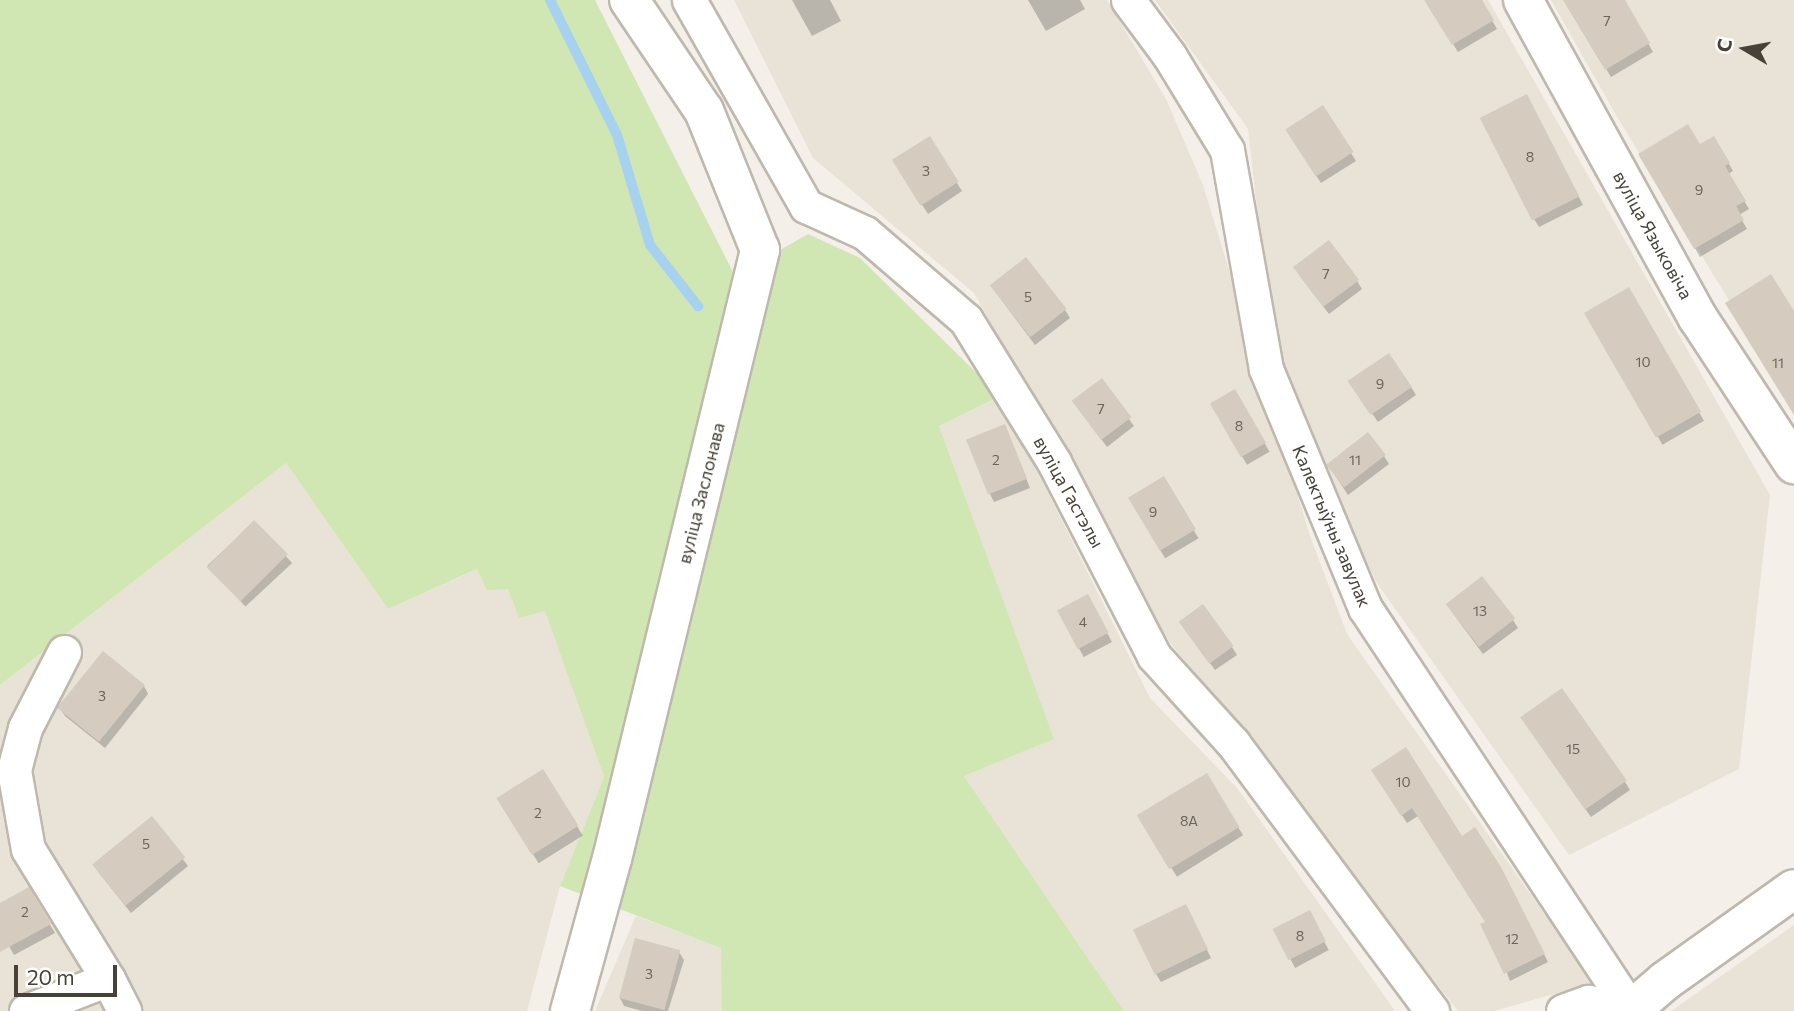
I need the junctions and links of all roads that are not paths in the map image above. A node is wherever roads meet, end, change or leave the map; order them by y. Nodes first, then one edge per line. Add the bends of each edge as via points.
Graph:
1 (629, 0) edge
2 (689, 0) edge
3 (1128, 0) edge
4 (1523, 0) edge
5 (1794, 464) edge
6 (64, 652) dead end
7 (1794, 889) edge
8 (108, 979) junction
9 (1630, 1009) edge
10 (26, 1011) edge
11 (124, 1011) edge
12 (570, 1011) edge
13 (1432, 1011) edge
14 (1563, 1011) edge

1 - 12 street, вуліца Заслонава via 704,111 760,250 612,859
2 - 13 street, вуліца Гастэлы via 806,206 865,233 966,320 1054,462 1154,656 1233,744
3 - 9 street, Калектыўны завулак via 1169,55 1227,150 1266,369 1365,608
4 - 5 street, вуліца Языковіча via 1699,318
6 - 8 street via 25,728 14,770 28,849
7 - 9 street
8 - 10 street
8 - 11 street
9 - 14 street via 1588,1002

